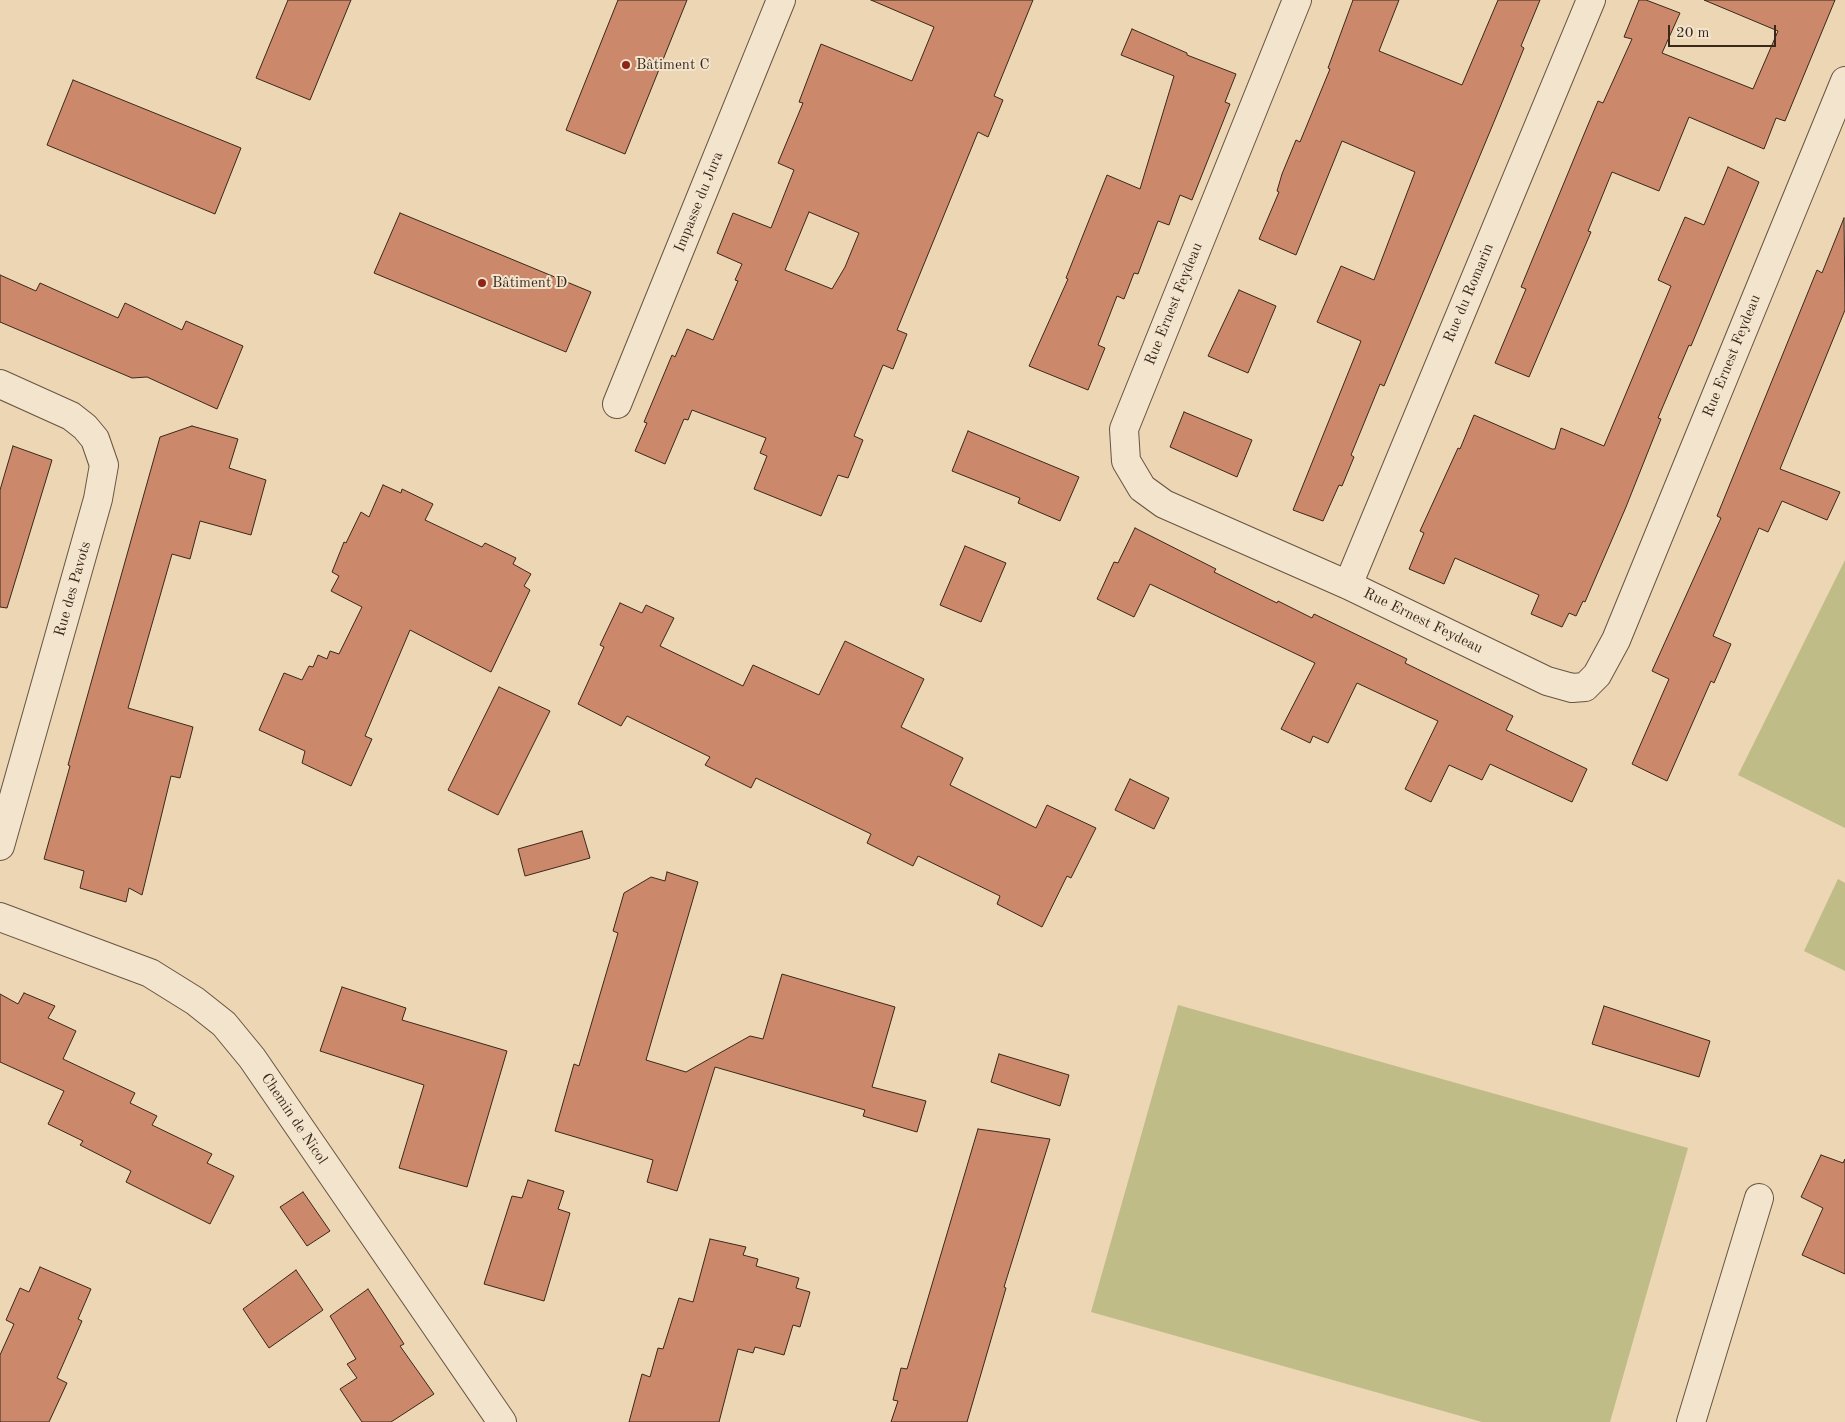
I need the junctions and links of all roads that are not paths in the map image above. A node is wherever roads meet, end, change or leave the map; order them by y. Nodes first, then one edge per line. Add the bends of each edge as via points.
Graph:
1 (781, 0) edge
2 (1297, 0) edge
3 (1591, 0) edge
4 (1845, 81) edge
5 (0, 384) edge
6 (618, 404) dead end
7 (1348, 586) junction
8 (0, 846) edge
9 (0, 917) edge
10 (1759, 1198) dead end
11 (502, 1422) edge
12 (1691, 1422) edge

1 - 6 street, Impasse du Jura
2 - 7 street, Rue Ernest Feydeau via 1124,429 1126,461 1142,488 1164,504
3 - 7 street, Rue du Romarin
4 - 7 street, Rue Ernest Feydeau via 1616,640 1597,675 1586,687 1572,688 1547,681
5 - 8 street, Rue des Pavots via 78,421 95,439 104,466 98,499
9 - 11 street, Chemin de Nicol via 150,973 224,1024 252,1058
10 - 12 street

